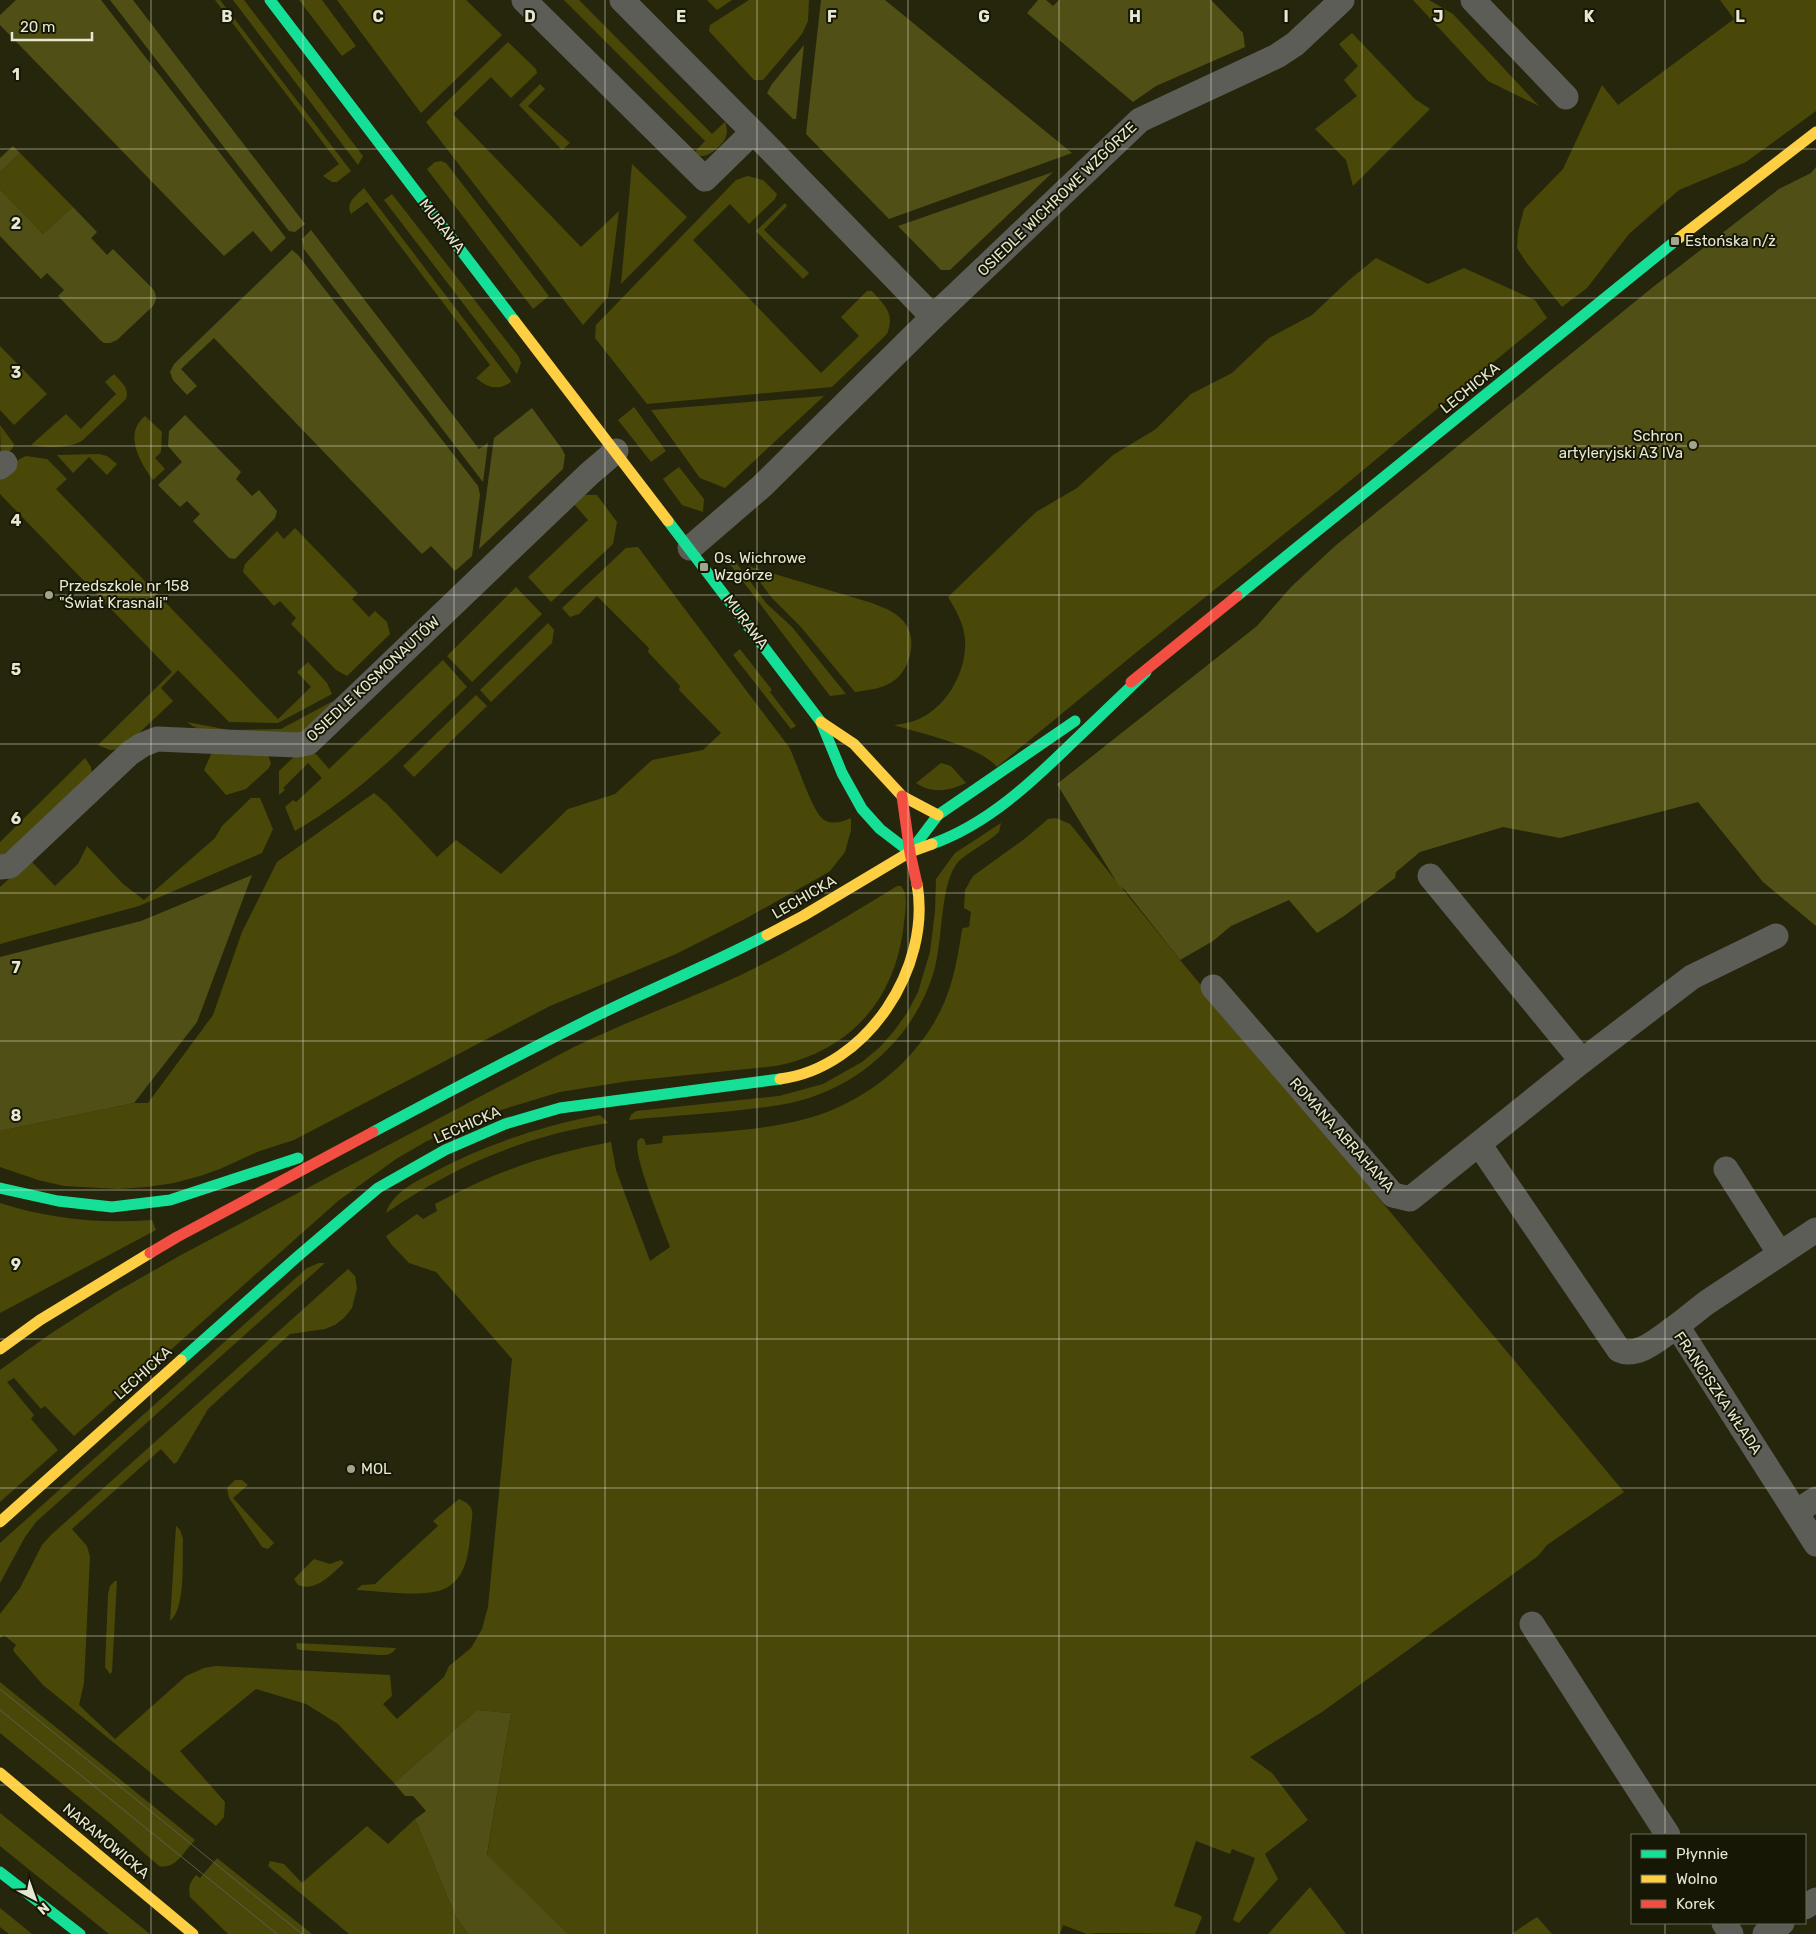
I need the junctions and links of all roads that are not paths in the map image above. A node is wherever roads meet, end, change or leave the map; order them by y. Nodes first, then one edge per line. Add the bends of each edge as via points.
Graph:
1 (270, 0) edge
2 (524, 0) edge
3 (622, 0) edge
4 (1342, 0) edge
5 (1473, 0) edge
6 (1566, 96) dead end
7 (753, 132) junction
8 (1816, 132) edge
9 (933, 317) junction
10 (616, 452) junction
11 (690, 548) junction
12 (1146, 672) junction
13 (821, 722) junction
14 (902, 796) junction
15 (938, 815) junction
16 (910, 852) junction
17 (3, 870) edge
18 (1430, 876) dead end
19 (1776, 936) dead end
20 (1213, 987) dead end
21 (1582, 1061) junction
22 (370, 1134) junction
23 (1479, 1144) junction
24 (1726, 1169) dead end
25 (0, 1188) edge
26 (1816, 1230) edge
27 (1780, 1254) junction
28 (1677, 1326) junction
29 (0, 1349) edge
30 (1806, 1506) edge
31 (0, 1522) edge
32 (1816, 1544) edge
33 (1532, 1624) dead end
34 (0, 1773) edge
35 (1667, 1834) edge
36 (0, 1872) edge
37 (1780, 1924) edge
38 (80, 1934) edge
39 (192, 1934) edge
40 (1765, 1934) edge

1 - 10 main road, MURAWA
2 - 7 street via 705,179
3 - 7 street
4 - 9 street, OSIEDLE WICHROWE WZGÓRZE via 1295,44 1277,56 1140,120
5 - 6 street
7 - 9 street
8 - 12 main road, LECHICKA via 1667,247
9 - 11 street, OSIEDLE WICHROWE WZGÓRZE via 762,486
10 - 11 main road, MURAWA
10 - 17 street, OSIEDLE KOSMONAUTÓW via 589,474 308,743 297,746 153,740 130,753
11 - 13 main road, MURAWA
12 - 15 main road, LECHICKA
12 - 16 main road, LECHICKA via 1011,798 955,836
13 - 14 main road, MURAWA via 854,744
13 - 16 main road, MURAWA via 837,761 871,821
14 - 15 main road, MURAWA
14 - 16 main road
15 - 16 main road, LECHICKA
16 - 22 main road, LECHICKA via 803,916 724,958 594,1017
16 - 31 main road, LECHICKA via 919,898 916,932 907,970 881,1018 847,1051 817,1068 788,1078 560,1108 505,1124 445,1150 378,1188
18 - 21 street
19 - 21 street, ROMANA ABRAHAMA via 1692,977
20 - 23 street, ROMANA ABRAHAMA via 1393,1195 1410,1199
21 - 23 street, ROMANA ABRAHAMA
22 - 25 main road via 170,1200 112,1206 58,1201
22 - 29 main road, LECHICKA via 177,1237 40,1320
23 - 28 street, FRANCISZKA WŁADA via 1620,1350 1624,1353 1639,1350
24 - 27 street
26 - 27 street
27 - 28 street
28 - 30 street, FRANCISZKA WŁADA
30 - 32 street, FRANCISZKA WŁADA
33 - 35 street
34 - 39 main road, NARAMOWICKA
36 - 38 main road
37 - 40 street

